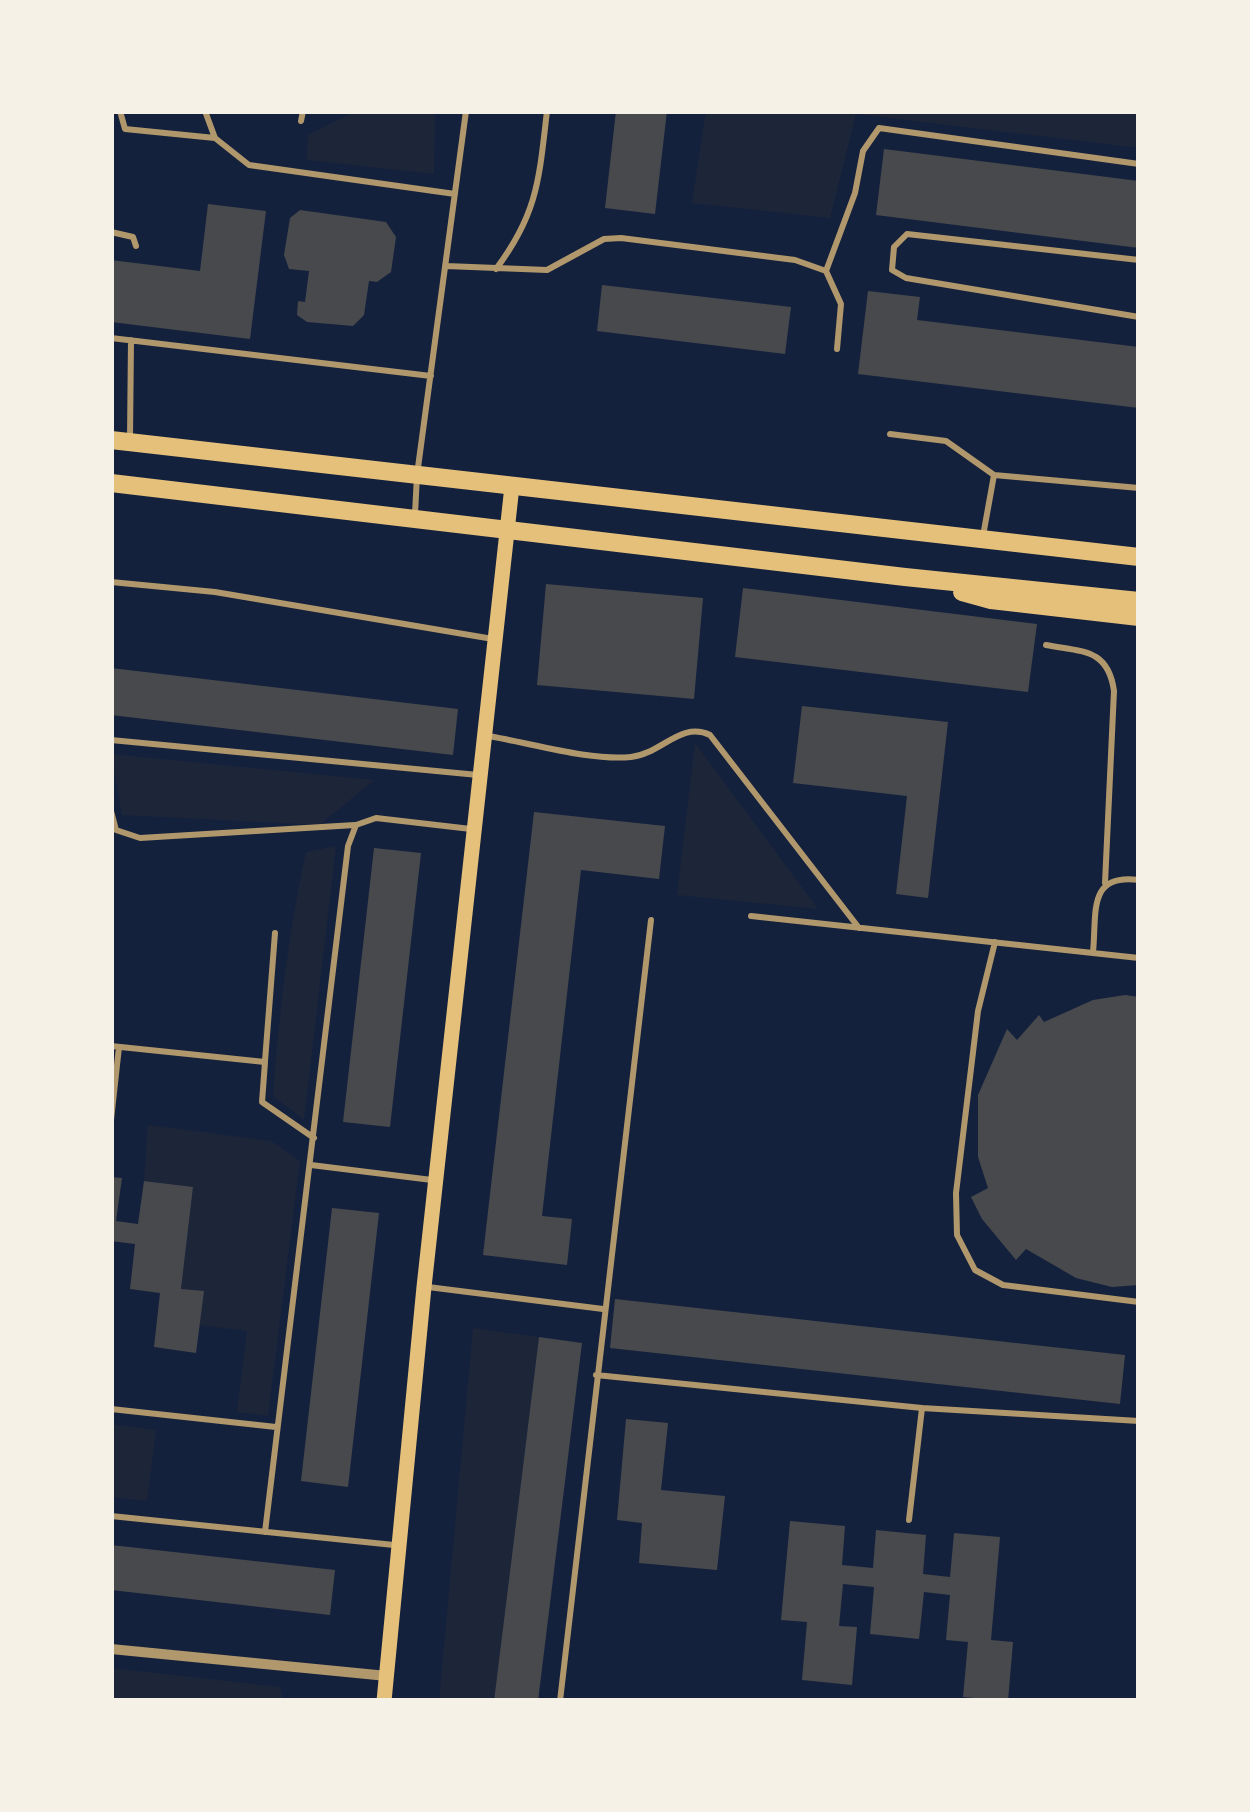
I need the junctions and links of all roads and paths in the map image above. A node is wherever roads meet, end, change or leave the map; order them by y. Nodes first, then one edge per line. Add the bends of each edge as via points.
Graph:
1 (120, 111) edge
2 (205, 111) edge
3 (303, 111) edge
4 (466, 111) edge
5 (547, 111) edge
6 (301, 122) dead end
7 (215, 138) junction
8 (1139, 164) edge
9 (455, 194) junction
10 (111, 232) edge
11 (136, 246) dead end
12 (1139, 260) edge
13 (446, 266) junction
14 (496, 269) junction
15 (826, 271) junction
16 (1139, 317) edge
17 (111, 338) edge
18 (131, 340) junction
19 (837, 349) dead end
20 (431, 376) junction
21 (890, 434) dead end
22 (120, 441) edge
23 (417, 475) junction
24 (994, 475) junction
25 (111, 483) edge
26 (512, 486) junction
27 (1139, 488) edge
28 (415, 518) junction
29 (507, 530) junction
30 (982, 539) junction
31 (1139, 557) edge
32 (905, 578) junction
33 (111, 582) edge
34 (1139, 601) edge
35 (1139, 616) edge
36 (495, 639) junction
37 (1046, 645) dead end
38 (484, 736) junction
39 (111, 740) edge
40 (481, 775) junction
41 (111, 811) edge
42 (356, 825) junction
43 (116, 830) junction
44 (475, 830) junction
45 (111, 840) edge
46 (1139, 880) edge
47 (1105, 883) junction
48 (751, 916) dead end
49 (651, 920) dead end
50 (859, 928) junction
51 (275, 933) dead end
52 (995, 942) junction
53 (1093, 952) junction
54 (1139, 958) edge
55 (115, 1046) edge
56 (265, 1062) junction
57 (111, 1120) edge
58 (314, 1138) junction
59 (311, 1166) junction
60 (436, 1180) junction
61 (424, 1287) junction
62 (1139, 1302) edge
63 (603, 1309) junction
64 (596, 1376) junction
65 (922, 1408) junction
66 (111, 1409) edge
67 (1139, 1420) edge
68 (276, 1427) junction
69 (111, 1516) edge
70 (909, 1520) dead end
71 (265, 1532) junction
72 (399, 1545) junction
73 (111, 1649) edge
74 (387, 1676) junction
75 (384, 1701) edge
76 (560, 1701) edge

1 - 7 lane via 125,130
2 - 7 lane
3 - 6 lane
4 - 9 lane
5 - 14 lane via 536,197
7 - 9 lane via 249,165
8 - 15 lane via 879,128 863,151
9 - 13 lane
10 - 11 lane via 133,237
12 - 16 lane via 907,234 894,247 892,270
13 - 14 lane
13 - 20 lane
14 - 15 lane via 547,270 621,238
15 - 19 lane via 841,304
17 - 18 lane
18 - 20 lane
18 - 22 lane
20 - 23 lane
21 - 24 lane via 946,441
22 - 23 main road
23 - 26 main road
23 - 28 lane
24 - 27 lane
24 - 30 lane
25 - 28 main road
26 - 29 main road
26 - 30 main road
28 - 29 main road
29 - 32 main road
29 - 36 main road
30 - 31 main road
32 - 34 main road
32 - 35 main road via 991,600
33 - 36 lane
36 - 38 main road
37 - 47 lane via 1088,653 1112,672
38 - 40 main road
38 - 50 lane via 633,757 685,731 710,735
39 - 40 lane
40 - 44 main road
41 - 43 lane
42 - 43 lane via 140,838
42 - 44 lane via 376,818
42 - 58 lane
43 - 45 lane
44 - 60 main road
46 - 47 lane
47 - 53 lane
48 - 50 lane
49 - 63 lane
50 - 52 lane
51 - 56 lane
52 - 53 lane
52 - 62 lane via 978,1011 957,1235 975,1270 1003,1285
53 - 54 lane
55 - 56 lane
55 - 57 lane
56 - 58 lane via 262,1102
58 - 59 lane
59 - 60 lane
59 - 68 lane
60 - 61 main road
61 - 63 lane
61 - 72 main road
63 - 64 lane
64 - 65 lane
64 - 76 lane
65 - 67 lane
65 - 70 lane
66 - 68 lane
68 - 71 lane
69 - 71 lane
71 - 72 lane
72 - 74 main road
73 - 74 street
74 - 75 main road

